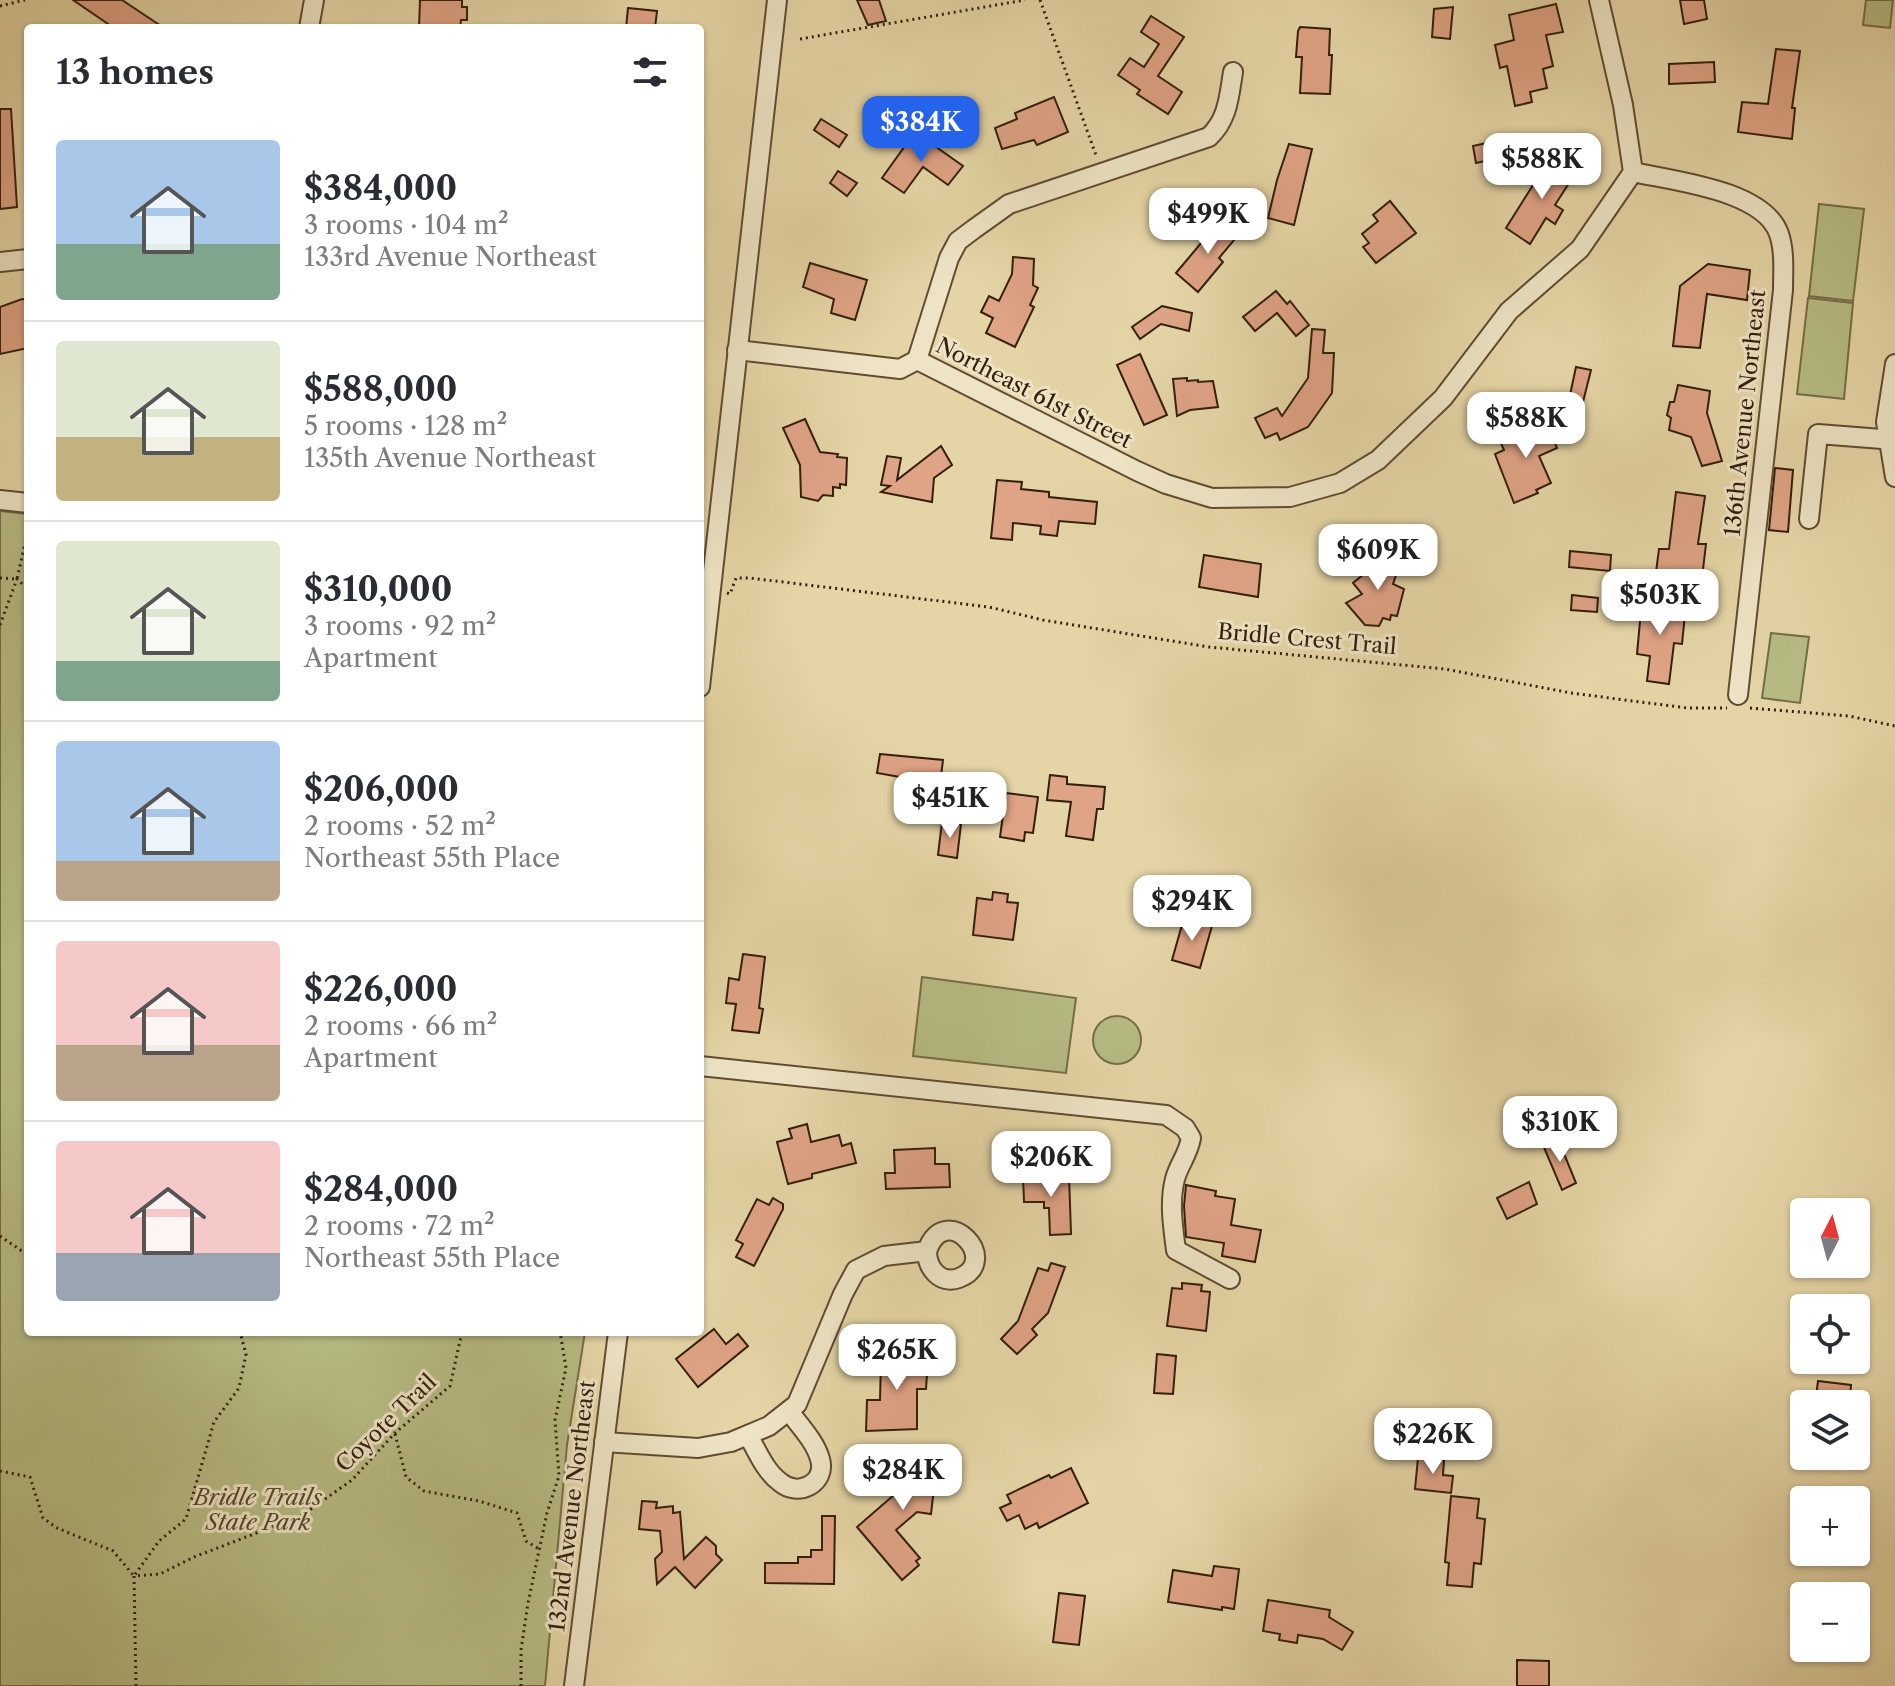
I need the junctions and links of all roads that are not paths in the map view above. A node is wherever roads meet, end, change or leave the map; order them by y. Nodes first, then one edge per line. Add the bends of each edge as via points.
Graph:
1 (314, 0) edge
2 (777, 0) edge
3 (1599, 0) edge
4 (310, 24) edge
5 (1233, 72) dead end
6 (1633, 172) junction
7 (24, 259) edge
8 (0, 262) edge
9 (737, 350) junction
10 (917, 360) junction
11 (1895, 364) edge
12 (1892, 439) edge
13 (1895, 477) edge
14 (0, 500) edge
15 (24, 503) edge
16 (1809, 519) dead end
17 (706, 576) edge
18 (704, 613) edge
19 (1738, 704) road end
20 (704, 1066) edge
21 (927, 1251) dead end
22 (1230, 1279) dead end
23 (617, 1336) edge
24 (789, 1411) junction
25 (748, 1435) junction
26 (604, 1442) junction
27 (574, 1686) edge

1 - 4 street
2 - 9 street
3 - 6 street
5 - 10 street via 1227,111 1209,137 1009,204 958,241
6 - 10 street, Northeast 61st Street via 1580,249 1509,311 1443,398 1378,460 1340,483 1290,497 1212,498 1166,484
6 - 19 street, 136th Avenue Northeast via 1702,186 1755,205 1768,215 1783,251
7 - 8 street
9 - 10 street, Northeast 61st Street via 900,369
9 - 17 street
11 - 12 street via 1886,422
12 - 13 street
12 - 16 street via 1818,434
14 - 15 street
17 - 18 street
20 - 22 street via 1166,1115 1191,1138 1172,1197 1176,1250
21 - 24 street via 884,1256 856,1270 797,1404
23 - 26 street, 132nd Avenue Northeast
24 - 25 street
24 - 25 street via 821,1462 812,1485 801,1490 780,1483
25 - 26 street via 698,1448
26 - 27 street, 132nd Avenue Northeast

